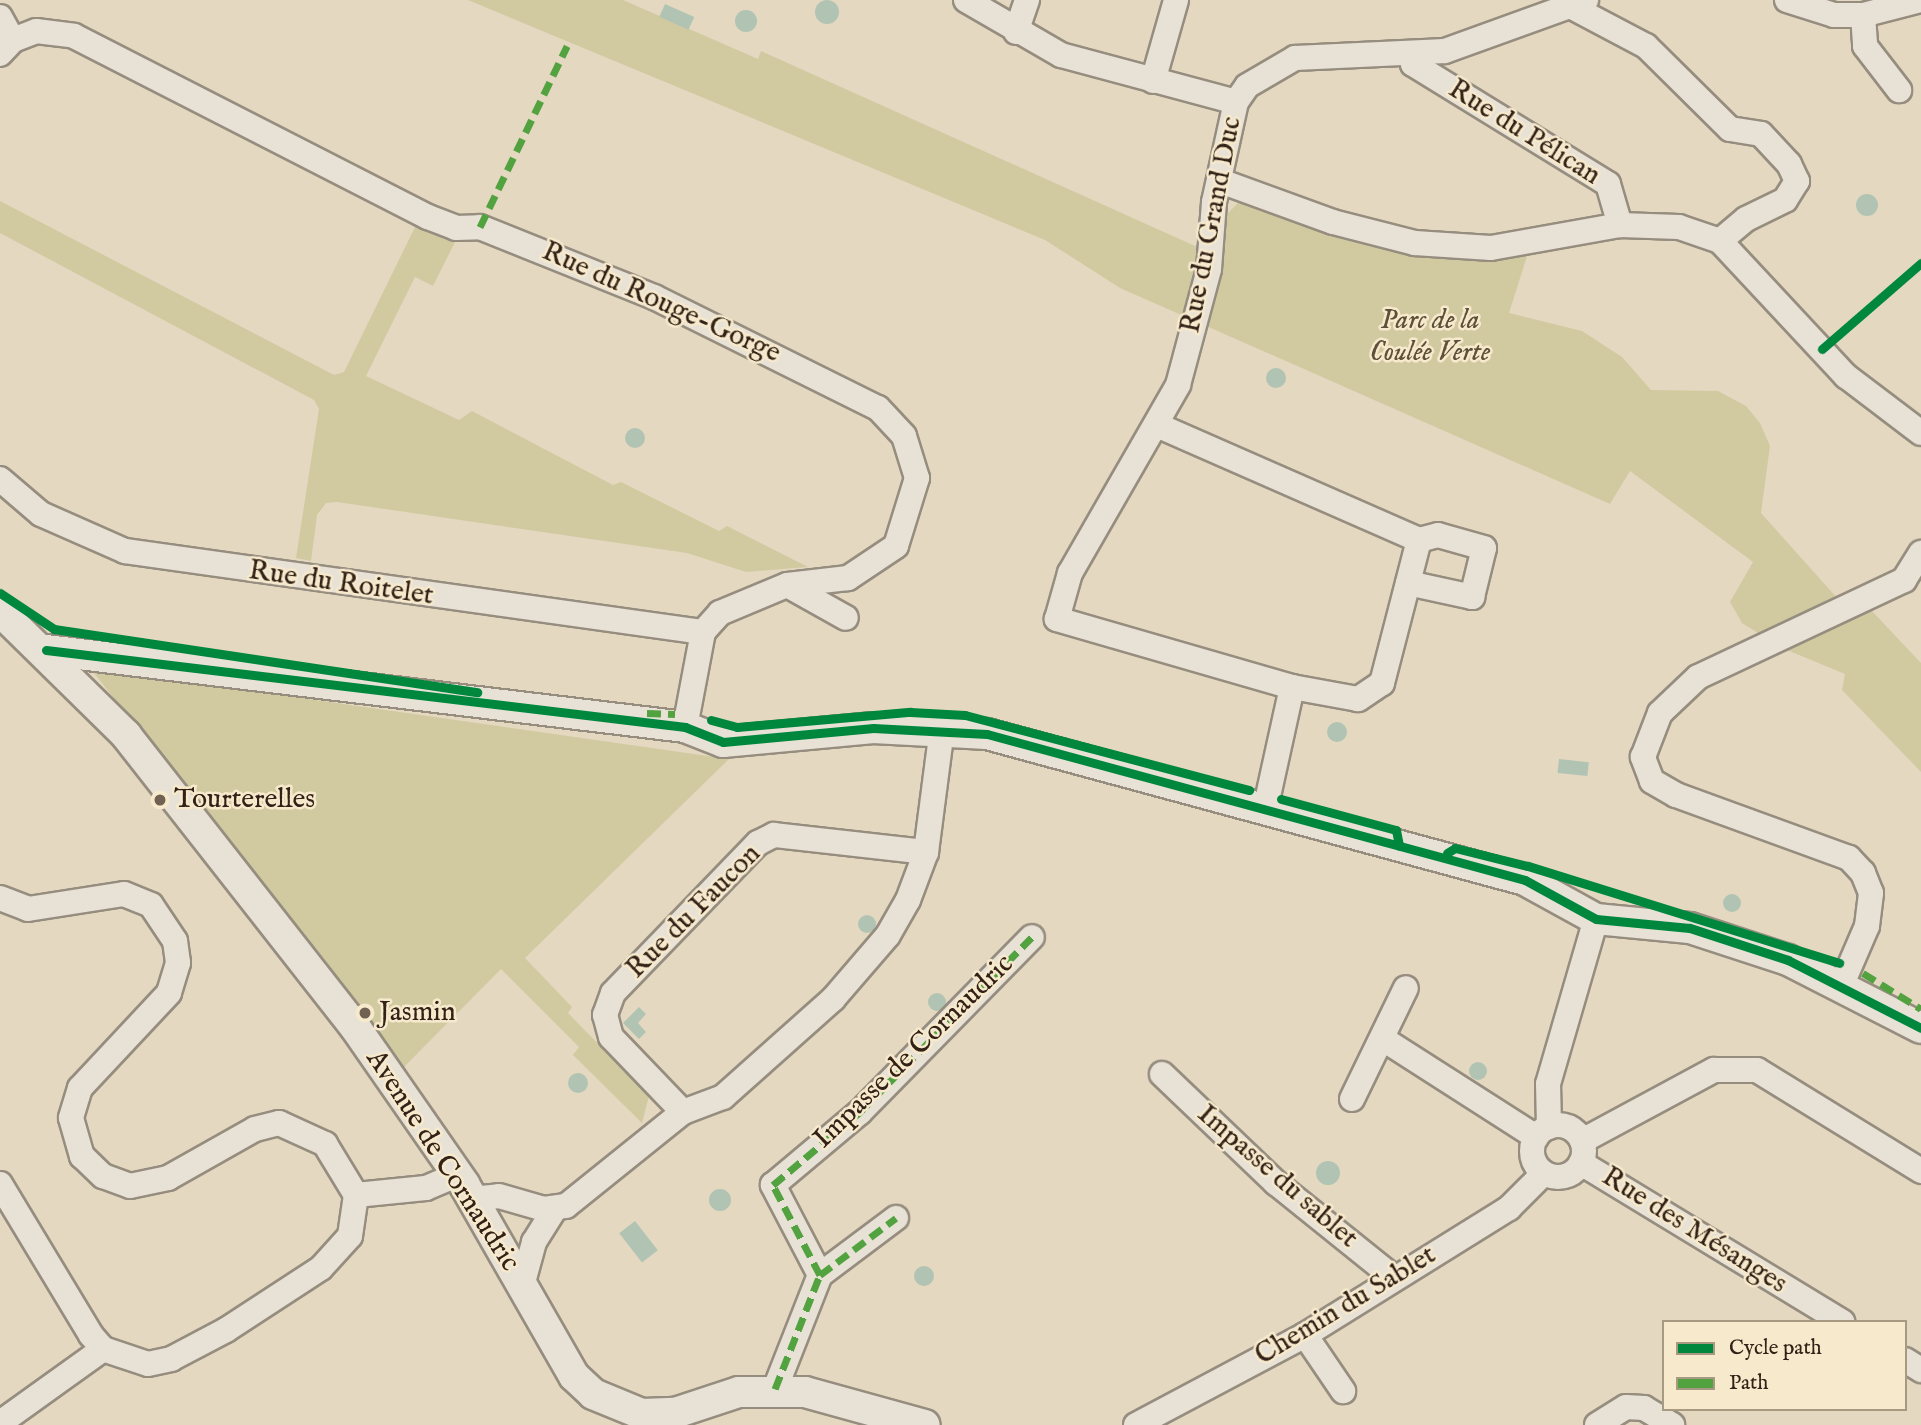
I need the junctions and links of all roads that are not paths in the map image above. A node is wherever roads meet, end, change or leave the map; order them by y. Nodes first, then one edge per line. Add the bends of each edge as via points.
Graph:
1 (966, 0) edge
2 (1027, 0) edge
3 (1176, 0) edge
4 (1787, 0) edge
5 (1921, 0) edge
6 (1578, 3) edge
7 (1863, 15) junction
8 (0, 17) edge
9 (1016, 32) junction
10 (7, 47) edge
11 (1412, 53) junction
12 (1153, 81) junction
13 (1899, 90) dead end
14 (1236, 102) junction
15 (1223, 182) junction
16 (1620, 225) junction
17 (1720, 242) junction
18 (1157, 425) junction
19 (1921, 433) edge
20 (0, 479) edge
21 (1419, 540) junction
22 (1921, 553) edge
23 (1408, 583) junction
24 (787, 585) junction
25 (0, 611) edge
26 (846, 618) dead end
27 (703, 632) junction
28 (46, 650) junction
29 (1292, 687) junction
30 (685, 727) junction
31 (942, 729) junction
32 (1265, 810) junction
33 (926, 852) junction
34 (0, 898) edge
35 (1596, 919) junction
36 (1032, 937) dead end
37 (1842, 984) junction
38 (1406, 988) dead end
39 (1921, 1028) edge
40 (1383, 1039) junction
41 (1162, 1074) dead end
42 (1352, 1099) dead end
43 (683, 1112) junction
44 (1543, 1132) junction
45 (1582, 1152) junction
46 (1921, 1171) edge
47 (1544, 1172) junction
48 (0, 1184) edge
49 (465, 1187) junction
50 (356, 1195) junction
51 (555, 1208) junction
52 (896, 1218) dead end
53 (8, 1219) edge
54 (820, 1275) junction
55 (1394, 1278) junction
56 (522, 1286) junction
57 (1839, 1320) edge
58 (1305, 1335) junction
59 (103, 1349) junction
60 (775, 1389) junction
61 (1343, 1391) dead end
62 (7, 1418) dead end
63 (876, 1419) edge
64 (925, 1425) edge
65 (1136, 1425) edge
66 (1597, 1425) edge
67 (1672, 1425) edge

1 - 9 street
2 - 9 street
3 - 12 street
4 - 7 street via 1834,15
5 - 7 street
6 - 11 street via 1479,43
6 - 17 street via 1646,46 1730,128 1761,134 1797,181 1786,200 1746,219
7 - 13 street via 1865,46
8 - 10 street
9 - 12 street via 1061,55
10 - 24 street, Rue du Rouge-Gorge via 36,32 74,36 428,217 456,228 480,227 654,297 878,408 904,436 917,478 896,546 848,579
11 - 14 street via 1295,58 1247,86
11 - 16 street, Rue du Pélican via 1413,64 1608,184
12 - 14 street
14 - 15 street, Rue du Grand Duc
15 - 16 street via 1333,222 1415,243 1491,248
15 - 18 street, Rue du Grand Duc via 1211,221 1209,269 1178,385
16 - 17 street via 1679,227
17 - 19 street via 1846,376
18 - 21 street
18 - 29 street, Rue du Grand Duc via 1070,573 1057,620
20 - 27 street, Rue du Roitelet via 41,514 125,551
21 - 23 street, Rue du Grand Duc
21 - 23 street via 1438,535 1484,548 1472,597
22 - 37 street via 1904,580 1699,677 1660,713 1643,757 1652,781 1676,795 1849,858 1863,873 1871,893 1867,926
23 - 29 street, Rue du Grand Duc via 1382,684 1358,699
24 - 26 street
24 - 27 street, Rue du Rouge-Gorge via 720,612
25 - 28 street, Avenue de Cornaudric
27 - 30 street
28 - 30 street
28 - 49 street, Avenue de Cornaudric via 152,765 355,1027
29 - 32 street
30 - 31 street via 743,742 873,728
31 - 32 street via 1029,744
31 - 33 street
32 - 35 street via 1525,880
33 - 43 street via 888,935 834,999 723,1097
33 - 43 street, Rue du Faucon via 774,835 758,844 613,993 605,1014 611,1037
34 - 50 street via 28,909 124,894 151,905 175,941 178,964 169,993 80,1088 71,1118 82,1156 103,1176 130,1186 168,1178 255,1129 279,1123 325,1144
35 - 37 street via 1690,928
35 - 44 street via 1548,1084
36 - 54 street, Impasse de Cornaudric via 860,1112 773,1185
37 - 39 street
38 - 40 street
40 - 42 street
40 - 44 street
41 - 55 street, Impasse du sablet via 1276,1183
43 - 51 street via 579,1196
44 - 45 street via 1565,1126
44 - 47 street via 1533,1157
45 - 46 street via 1714,1070 1757,1070
45 - 47 street via 1565,1176
45 - 57 street, Rue des Mésanges
47 - 55 street, Chemin du Sablet via 1509,1208
48 - 53 street
49 - 50 street
49 - 51 street
49 - 56 street, Avenue de Cornaudric
50 - 59 street via 341,1250 226,1330 171,1359 148,1364
51 - 56 street via 534,1241
52 - 54 street
53 - 59 street
54 - 60 street
55 - 58 street, Chemin du Sablet
56 - 60 street, Avenue de Cornaudric via 574,1376 614,1408 676,1413 739,1392
58 - 61 street
58 - 65 street, Chemin du Sablet
59 - 62 street
60 - 63 street, Avenue de Cornaudric
63 - 64 street, Avenue de Cornaudric
66 - 67 street via 1626,1407 1644,1408

